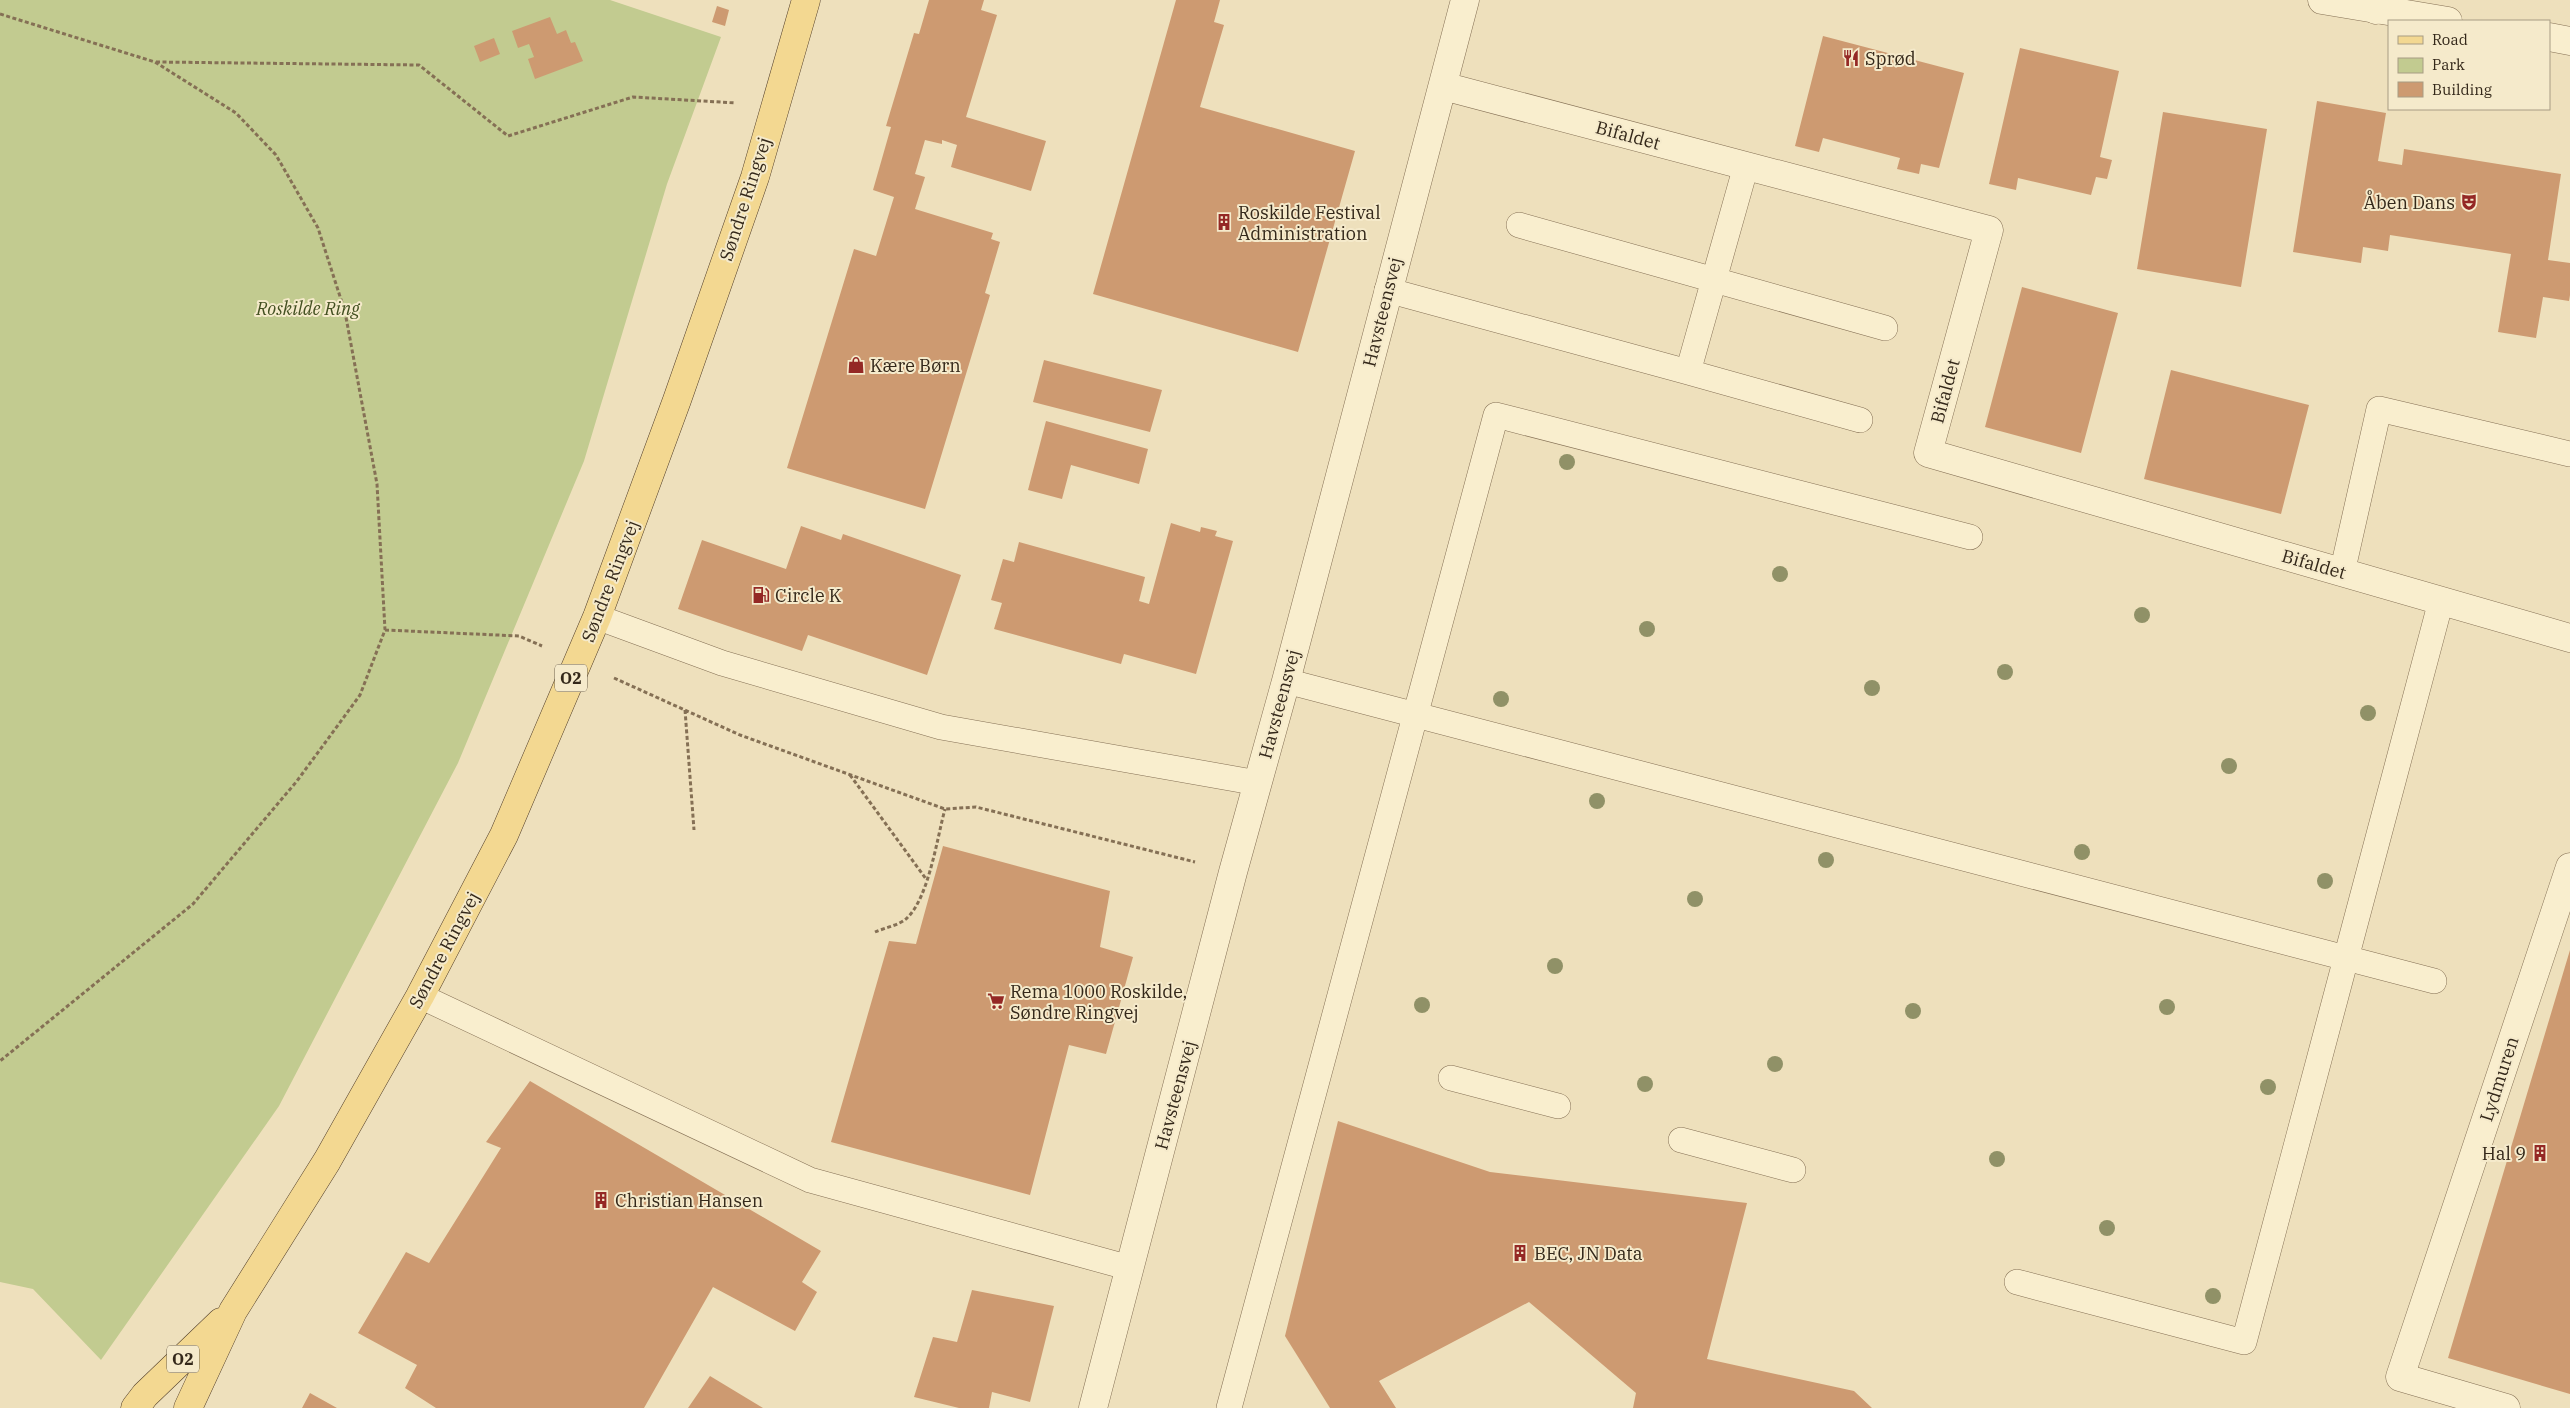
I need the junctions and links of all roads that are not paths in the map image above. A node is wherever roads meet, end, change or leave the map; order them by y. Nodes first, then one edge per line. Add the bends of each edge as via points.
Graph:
1 (806, 0) edge
2 (1465, 0) edge
3 (2322, 0) edge
4 (2377, 5) edge
5 (2444, 20) edge
6 (2550, 38) edge
7 (2570, 41) edge
8 (1443, 86) junction
9 (1746, 166) junction
10 (1519, 225) dead end
11 (1714, 280) junction
12 (1387, 290) junction
13 (1885, 328) dead end
14 (1688, 372) junction
15 (1860, 420) dead end
16 (2570, 454) edge
17 (1970, 538) dead end
18 (2342, 572) junction
19 (2441, 601) junction
20 (597, 617) junction
21 (2570, 638) edge
22 (1286, 681) junction
23 (1414, 715) junction
24 (1258, 783) junction
25 (2570, 867) edge
26 (2347, 959) junction
27 (2434, 981) dead end
28 (420, 996) junction
29 (1451, 1078) dead end
30 (1558, 1106) dead end
31 (1681, 1140) dead end
32 (1793, 1170) dead end
33 (1130, 1268) junction
34 (2017, 1282) dead end
35 (233, 1311) junction
36 (135, 1408) edge
37 (188, 1408) edge
38 (1094, 1408) edge
39 (1229, 1408) edge
40 (2506, 1408) edge

1 - 20 main road, Søndre Ringvej / O2 via 752,186
2 - 8 street, Havsteensvej
3 - 4 street
4 - 5 street
6 - 7 street
8 - 9 street, Bifaldet
8 - 12 street, Havsteensvej
9 - 11 lane
9 - 18 street, Bifaldet via 1989,230 1928,453
10 - 11 lane
11 - 13 lane
11 - 14 lane
12 - 14 lane
12 - 22 street, Havsteensvej
14 - 15 lane
16 - 18 lane via 2379,408
17 - 23 lane via 1496,415
18 - 19 street, Bifaldet
19 - 21 street, Bifaldet
19 - 26 lane
20 - 24 lane via 722,663 942,727
20 - 28 main road, Søndre Ringvej / O2 via 504,835
22 - 23 lane
22 - 24 street, Havsteensvej
23 - 26 lane
23 - 39 lane
24 - 33 street, Havsteensvej
25 - 40 street, Lydmuren via 2400,1377
26 - 27 lane
26 - 34 lane via 2244,1342
28 - 33 lane via 810,1180
28 - 35 main road, Søndre Ringvej / O2 via 327,1161
29 - 30 lane
31 - 32 lane
33 - 38 street, Havsteensvej
35 - 36 main road, Søndre Ringvej / O2
35 - 37 main road, Søndre Ringvej / O2

